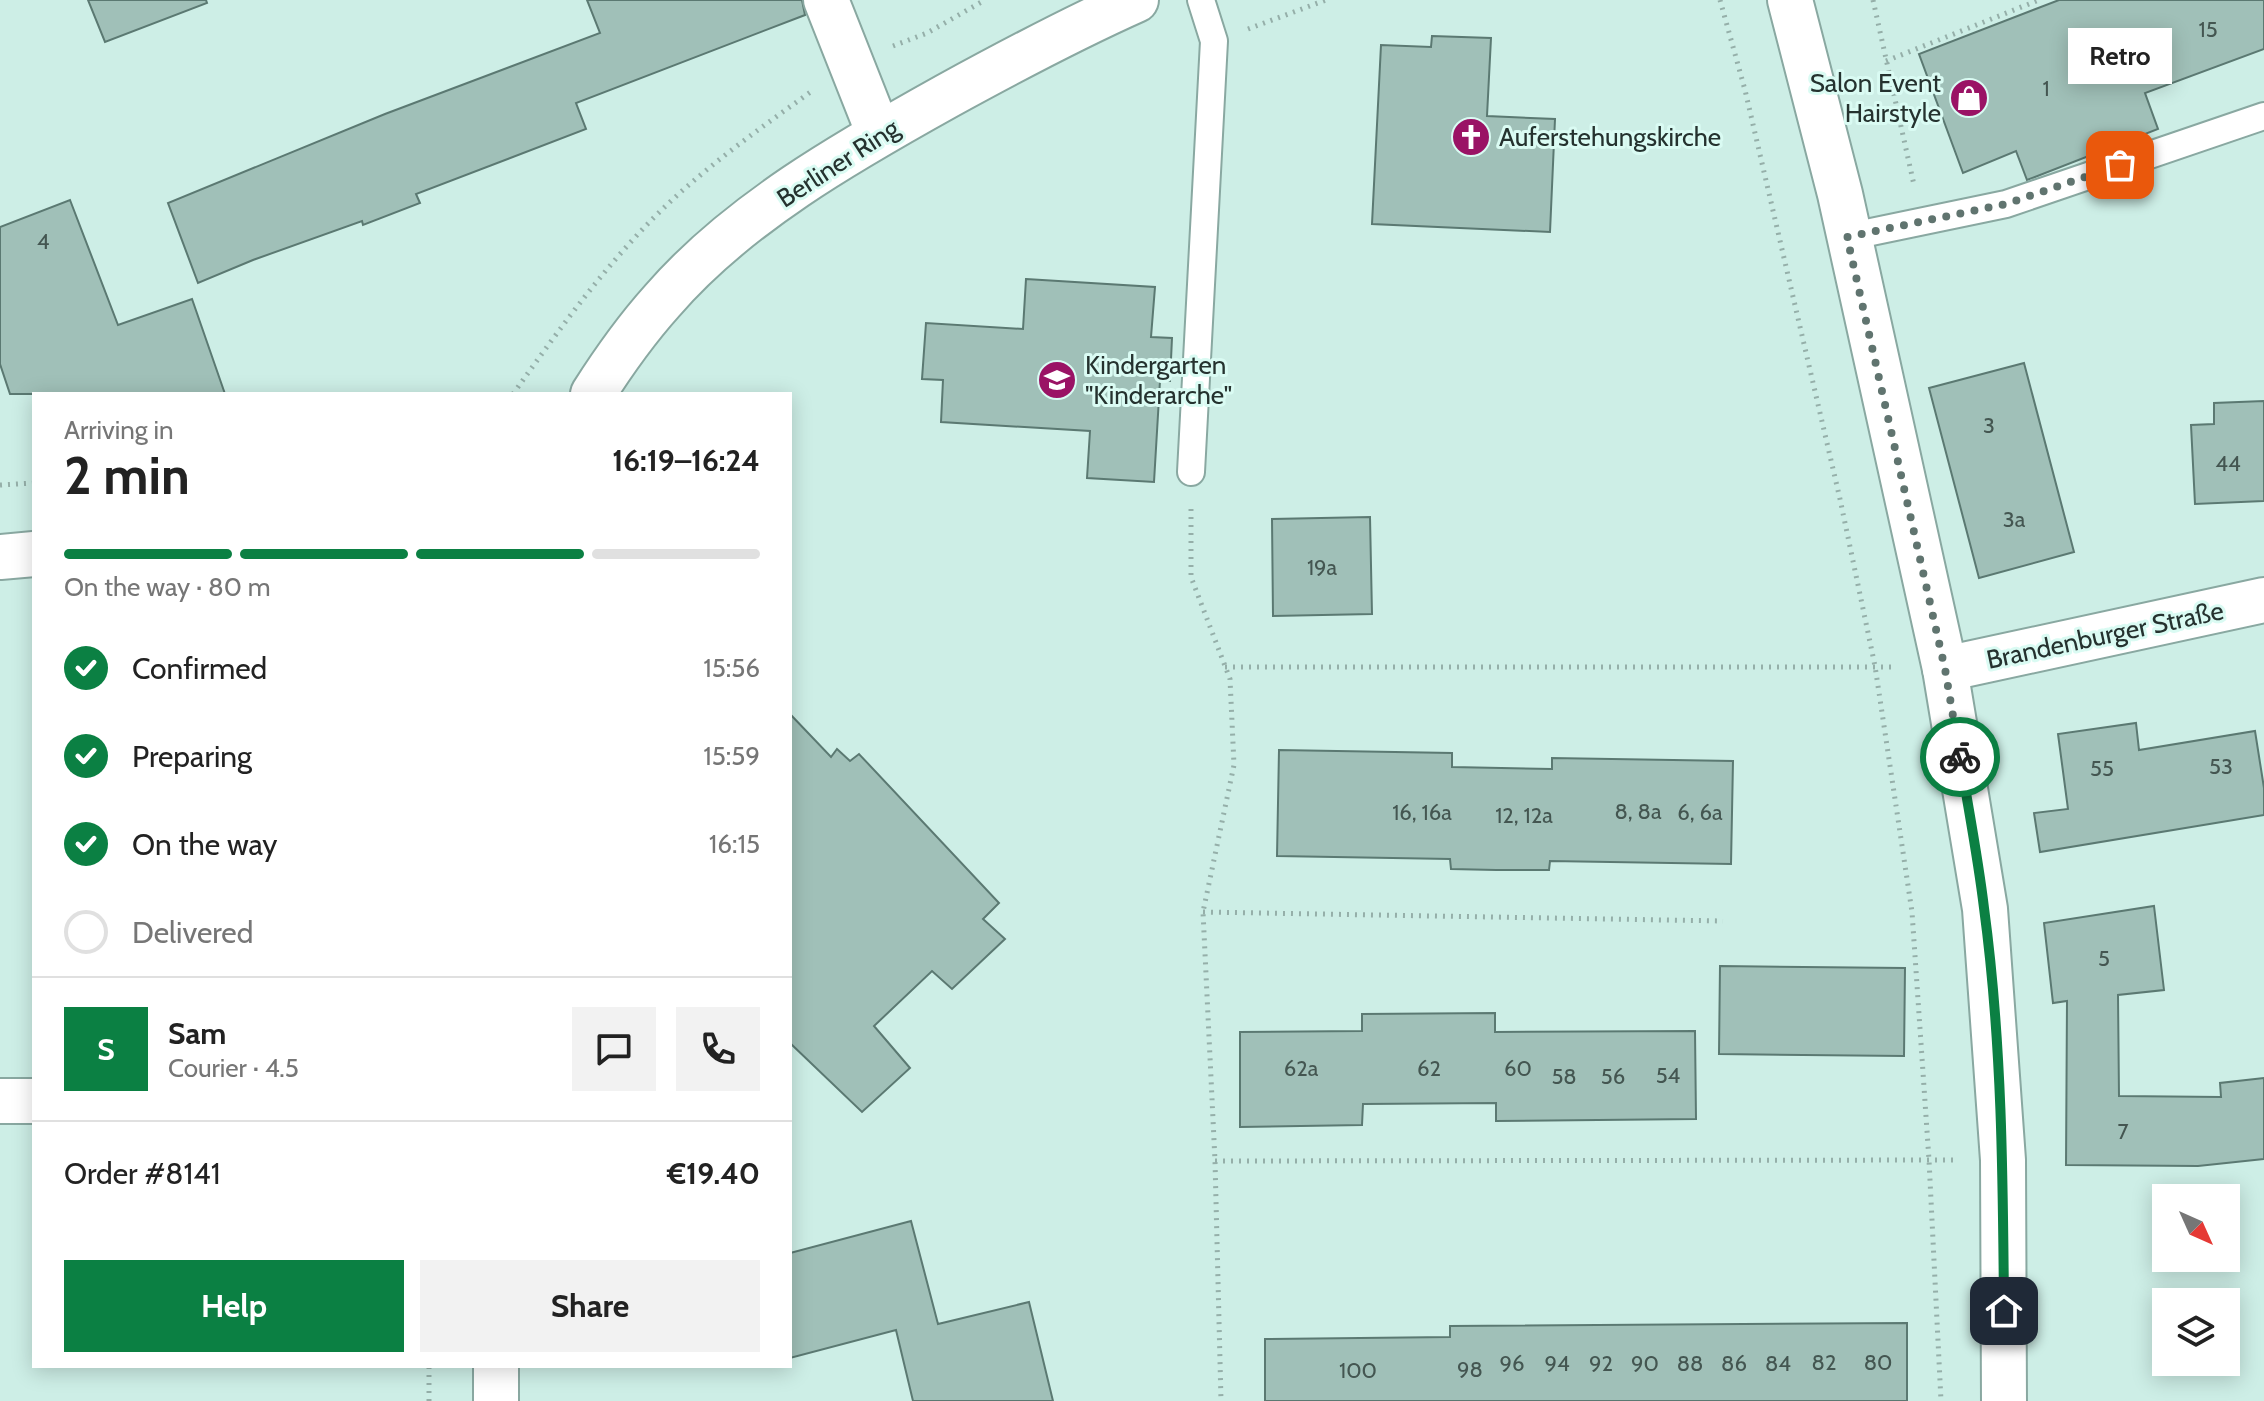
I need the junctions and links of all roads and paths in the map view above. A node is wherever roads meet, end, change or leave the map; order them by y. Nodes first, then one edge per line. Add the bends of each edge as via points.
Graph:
1 (826, 0) edge
2 (1136, 0) edge
3 (1201, 0) edge
4 (1326, 0) edge
5 (1720, 0) edge
6 (1790, 0) edge
7 (1873, 0) edge
8 (2039, 0) edge
9 (1214, 41) junction
10 (1886, 61) junction
11 (2264, 116) edge
12 (879, 134) junction
13 (1922, 221) junction
14 (1847, 237) junction
15 (594, 392) edge
16 (1191, 472) joint
17 (32, 483) edge
18 (0, 485) edge
19 (32, 554) edge
20 (0, 557) edge
21 (2264, 600) edge
22 (1875, 666) junction
23 (1225, 667) junction
24 (1945, 669) junction
25 (1203, 912) junction
26 (1723, 921) dead end
27 (0, 1101) edge
28 (32, 1101) edge
29 (1929, 1160) junction
30 (2003, 1160) junction
31 (1215, 1161) junction
32 (429, 1368) edge
33 (496, 1368) edge
34 (429, 1401) edge
35 (496, 1401) edge
36 (1221, 1401) edge
37 (1941, 1401) edge
38 (2004, 1401) edge

1 - 12 street
2 - 12 street, Berliner Ring via 1056,36
3 - 9 lane
4 - 9 path
5 - 22 path
6 - 14 street
7 - 10 path
8 - 10 path
9 - 16 lane
10 - 13 path
11 - 13 lane via 2006,204
12 - 15 street, Berliner Ring via 782,196 718,246 663,299
13 - 14 lane
14 - 24 street
16 - 23 path via 1191,577
17 - 18 path
19 - 20 street
21 - 24 street, Brandenburger Straße
22 - 23 path
22 - 24 path
22 - 29 path via 1912,912
23 - 25 path via 1234,765
24 - 30 street via 1985,909
25 - 26 path
25 - 31 path
27 - 28 street
29 - 30 path
29 - 31 path
29 - 37 path
30 - 38 street
31 - 36 path
32 - 34 path
33 - 35 street

